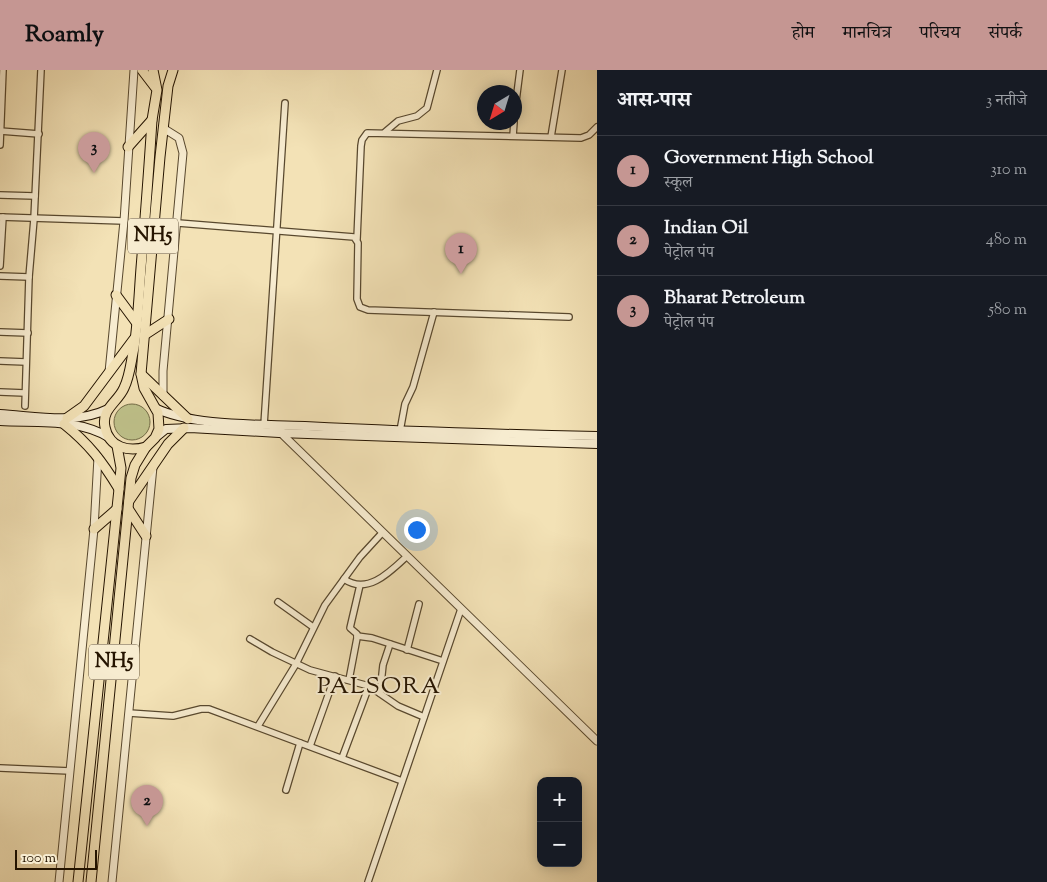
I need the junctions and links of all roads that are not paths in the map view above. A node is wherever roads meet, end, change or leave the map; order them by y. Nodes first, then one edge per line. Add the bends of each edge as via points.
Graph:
1 (3, 70) edge
2 (41, 70) edge
3 (134, 70) edge
4 (142, 70) edge
5 (153, 70) edge
6 (173, 70) edge
7 (437, 70) edge
8 (562, 70) edge
9 (518, 72) edge
10 (517, 85) edge
11 (157, 90) junction
12 (1, 94) edge
13 (285, 103) dead end
14 (152, 120) junction
15 (163, 128) junction
16 (597, 128) edge
17 (513, 130) edge
18 (0, 131) edge
19 (385, 132) junction
20 (39, 134) junction
21 (513, 136) junction
22 (551, 137) junction
23 (0, 145) edge
24 (128, 147) junction
25 (0, 195) edge
26 (35, 196) junction
27 (2, 217) edge
28 (34, 219) junction
29 (124, 221) junction
30 (178, 223) junction
31 (278, 232) junction
32 (357, 239) junction
33 (0, 254) edge
34 (0, 266) edge
35 (0, 276) edge
36 (29, 277) junction
37 (116, 295) junction
38 (434, 312) junction
39 (569, 317) dead end
40 (169, 319) junction
41 (136, 322) junction
42 (0, 332) edge
43 (28, 333) junction
44 (146, 334) junction
45 (135, 337) junction
46 (0, 361) edge
47 (26, 362) junction
48 (141, 374) junction
49 (109, 375) junction
50 (0, 392) edge
51 (25, 393) junction
52 (163, 396) junction
53 (153, 405) junction
54 (25, 406) dead end
55 (108, 409) junction
56 (0, 414) edge
57 (188, 419) junction
58 (0, 421) edge
59 (65, 421) junction
60 (264, 424) junction
61 (184, 428) junction
62 (281, 429) junction
63 (400, 431) junction
64 (597, 436) edge
65 (110, 438) junction
66 (155, 438) junction
67 (597, 444) edge
68 (117, 446) junction
69 (146, 446) junction
70 (98, 456) junction
71 (153, 467) junction
72 (120, 489) junction
73 (129, 506) junction
74 (117, 510) junction
75 (94, 529) junction
76 (382, 533) junction
77 (146, 536) junction
78 (406, 557) junction
79 (344, 579) junction
80 (360, 585) junction
81 (278, 602) dead end
82 (420, 604) dead end
83 (461, 608) junction
84 (313, 627) junction
85 (357, 636) junction
86 (250, 639) dead end
87 (390, 644) junction
88 (407, 650) junction
89 (443, 661) junction
90 (296, 664) junction
91 (335, 676) junction
92 (349, 680) junction
93 (369, 686) junction
94 (380, 693) junction
95 (129, 713) junction
96 (424, 717) junction
97 (258, 726) junction
98 (597, 741) edge
99 (300, 743) junction
100 (310, 746) junction
101 (342, 758) junction
102 (0, 768) edge
103 (70, 771) junction
104 (402, 781) junction
105 (286, 790) dead end
106 (59, 882) edge
107 (78, 882) edge
108 (91, 882) edge
109 (112, 882) edge
110 (368, 882) edge

1 - 12 street
2 - 20 street
3 - 24 street
4 - 11 highway
5 - 11 highway, NH5 / NH5
6 - 15 highway, NH5
7 - 19 street via 427,108 417,116 398,121
8 - 22 street
9 - 10 street
11 - 14 highway, NH5 / NH5
12 - 18 street
13 - 31 street
14 - 24 highway
14 - 41 highway, NH5 / NH5
15 - 30 street via 178,138 183,153
15 - 44 highway, NH5
16 - 22 street via 581,138
17 - 21 street
18 - 20 street
18 - 23 street
19 - 21 street
19 - 32 street via 368,134 362,140
20 - 26 street
21 - 22 street
24 - 29 street
25 - 26 street
26 - 28 street
27 - 28 street
27 - 33 street
28 - 29 street
28 - 36 street
29 - 37 street
30 - 31 street
30 - 40 street
31 - 32 street
31 - 60 street
32 - 38 street via 357,299 360,307
33 - 34 street
35 - 36 street
36 - 43 street
37 - 41 highway
37 - 49 street
38 - 39 street
38 - 63 street via 413,387 405,404
40 - 44 highway
40 - 52 street
41 - 45 highway, NH5 / NH5
42 - 43 street
43 - 47 street
44 - 48 highway, NH5
45 - 49 highway
45 - 55 highway, NH5 / NH5 via 129,373 119,398
46 - 47 street
47 - 51 street
48 - 52 highway
48 - 53 highway, NH5
49 - 59 highway via 84,406
50 - 51 street
51 - 54 street
52 - 57 highway
53 - 57 main road via 170,415
53 - 66 highway, NH5 via 159,416
55 - 59 main road via 93,416
55 - 65 highway via 105,427
56 - 59 main road
57 - 60 main road
58 - 59 main road
59 - 65 main road via 96,430
59 - 70 highway
60 - 62 main road
61 - 62 main road
61 - 66 main road via 166,429
61 - 71 highway via 168,444
62 - 63 main road
62 - 67 main road
62 - 76 street
63 - 64 main road
65 - 68 highway
66 - 69 highway, NH5
68 - 69 highway via 136,450
68 - 72 highway, NH5
69 - 73 highway, NH5 via 131,478
70 - 72 highway
70 - 75 street
71 - 73 highway
71 - 77 street
72 - 74 highway, NH5
73 - 77 highway
73 - 108 highway, NH5
74 - 75 highway
74 - 107 highway, NH5
75 - 103 street
76 - 78 street
76 - 79 street
77 - 95 street
78 - 80 street via 378,581
78 - 83 street
79 - 80 street
79 - 84 street
80 - 85 street via 350,628
81 - 84 street
82 - 88 street
83 - 89 street
83 - 98 street
84 - 90 street
85 - 87 street
85 - 92 street
86 - 90 street
87 - 88 street
87 - 94 street via 383,665
88 - 89 street
89 - 96 street
90 - 91 street
90 - 97 street
91 - 92 street
91 - 100 street
92 - 93 street
93 - 94 street
93 - 101 street
94 - 96 street via 398,706
95 - 97 street via 173,716 209,709
95 - 109 street
96 - 104 street
97 - 99 street
99 - 100 street
99 - 105 street
100 - 101 street
101 - 104 street
102 - 103 street
103 - 106 street
104 - 110 street

